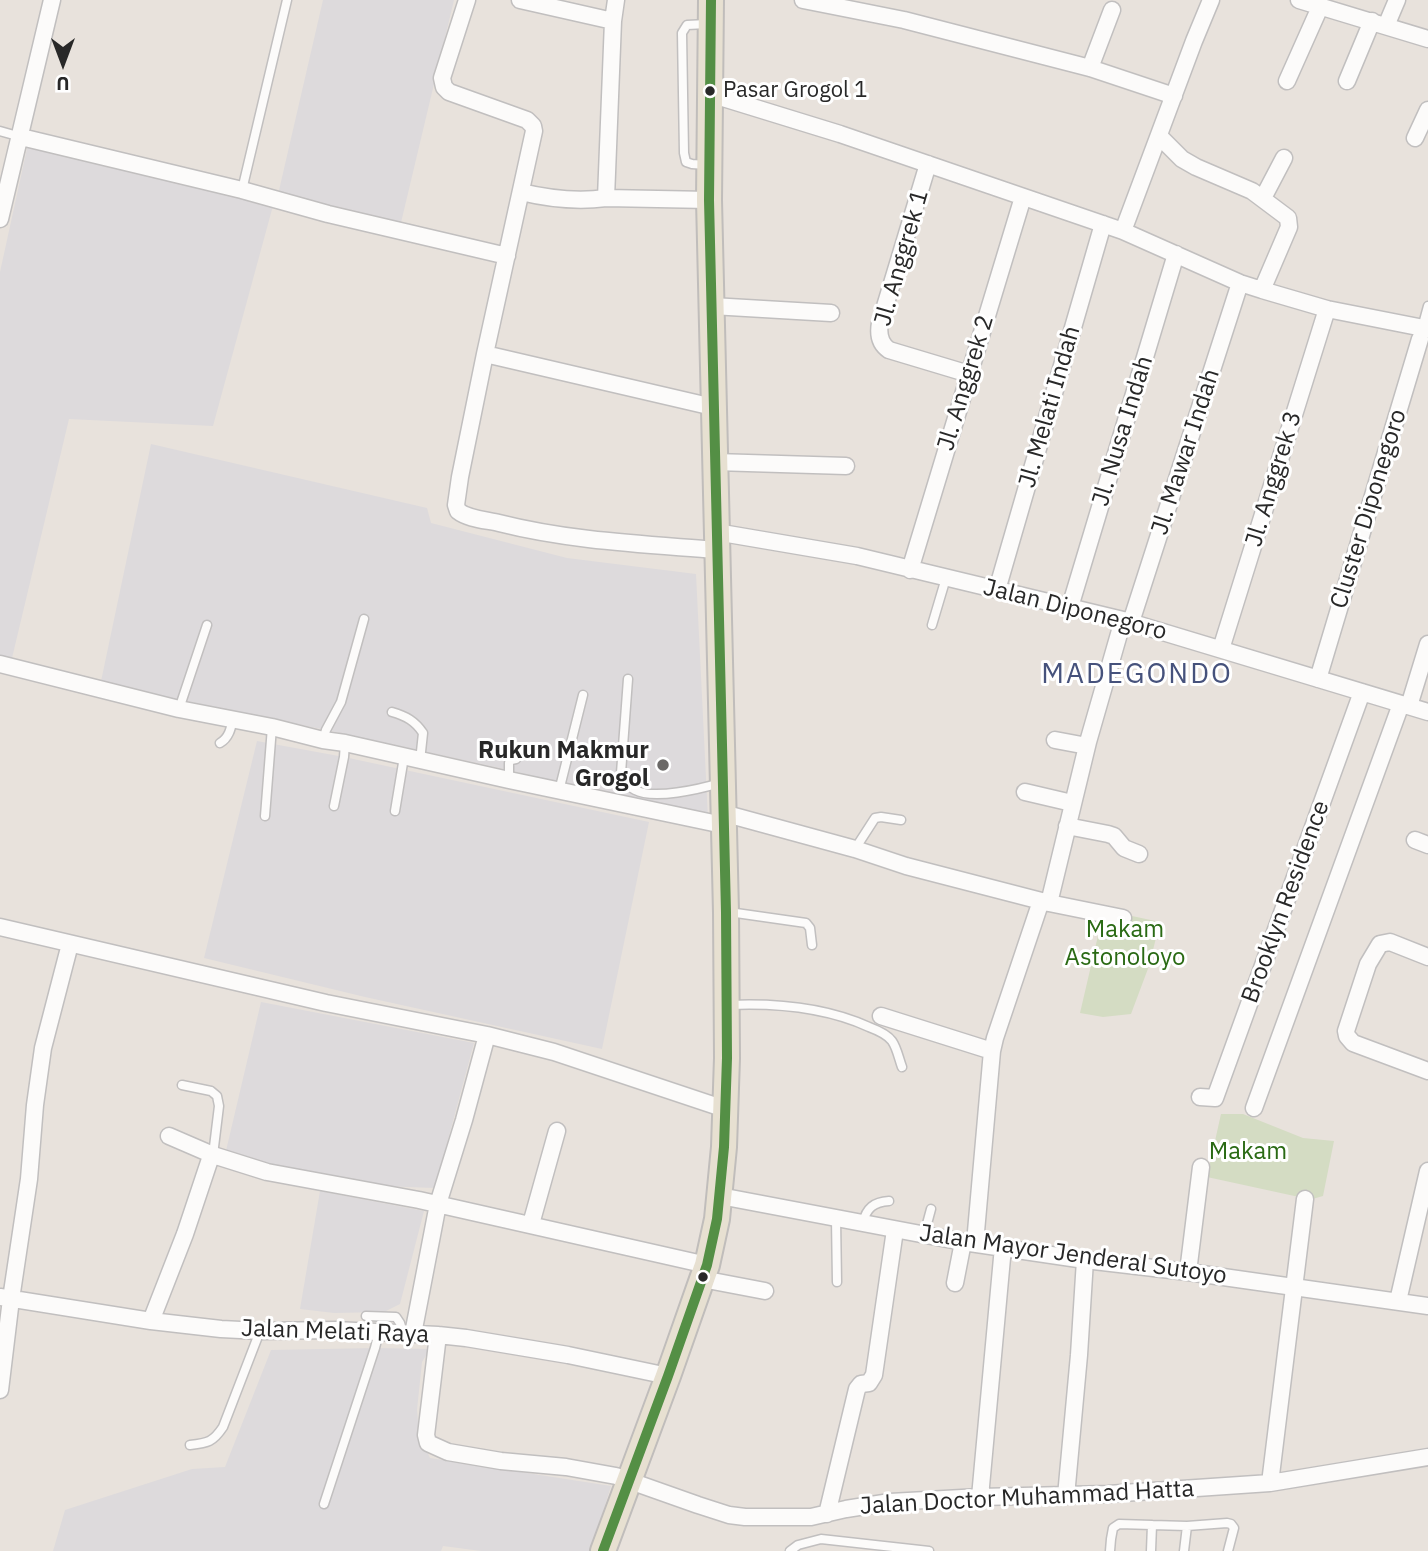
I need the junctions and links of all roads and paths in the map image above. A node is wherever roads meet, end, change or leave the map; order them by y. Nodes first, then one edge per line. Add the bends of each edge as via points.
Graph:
1 (52, 0) edge
2 (287, 0) edge
3 (467, 0) edge
4 (520, 0) edge
5 (616, 0) edge
6 (803, 0) edge
7 (1212, 0) edge
8 (1299, 0) edge
9 (1397, 0) edge
10 (1320, 6) junction
11 (1112, 10) dead end
12 (710, 12) edge
13 (613, 21) junction
14 (1379, 24) junction
15 (1428, 39) edge
16 (1090, 68) junction
17 (1287, 81) dead end
18 (1347, 81) dead end
19 (710, 94) junction
20 (1174, 96) junction
21 (1428, 110) edge
22 (0, 131) edge
23 (1159, 136) junction
24 (21, 137) junction
25 (1415, 138) dead end
26 (1284, 158) dead end
27 (928, 164) junction
28 (709, 165) junction
29 (242, 190) junction
30 (521, 192) junction
31 (1023, 197) junction
32 (606, 198) junction
33 (1263, 198) junction
34 (709, 200) junction
35 (0, 219) edge
36 (1103, 224) junction
37 (1123, 231) junction
38 (1176, 254) junction
39 (507, 256) junction
40 (1240, 283) junction
41 (1262, 290) junction
42 (712, 306) junction
43 (1428, 306) edge
44 (1327, 309) junction
45 (831, 313) dead end
46 (1423, 332) edge
47 (485, 354) junction
48 (969, 374) junction
49 (713, 407) junction
50 (715, 462) junction
51 (846, 466) dead end
52 (716, 541) junction
53 (910, 570) junction
54 (946, 578) junction
55 (997, 590) junction
56 (1070, 607) junction
57 (364, 620) dead end
58 (1127, 621) junction
59 (207, 625) dead end
60 (932, 625) dead end
61 (1428, 644) edge
62 (1221, 649) junction
63 (0, 664) edge
64 (628, 679) dead end
65 (1318, 679) junction
66 (1362, 692) junction
67 (583, 695) dead end
68 (1405, 705) junction
69 (179, 709) junction
70 (392, 712) dead end
71 (1428, 712) edge
72 (233, 719) junction
73 (272, 727) junction
74 (323, 740) junction
75 (1055, 740) dead end
76 (220, 743) dead end
77 (345, 743) junction
78 (1087, 746) junction
79 (412, 759) junction
80 (516, 759) dead end
81 (509, 780) junction
82 (723, 782) junction
83 (559, 791) junction
84 (1025, 792) dead end
85 (1072, 803) junction
86 (334, 806) dead end
87 (395, 811) dead end
88 (265, 816) dead end
89 (723, 819) junction
90 (901, 820) dead end
91 (1067, 825) junction
92 (855, 849) junction
93 (1139, 854) dead end
94 (1045, 902) junction
95 (726, 912) junction
96 (1123, 918) dead end
97 (0, 927) edge
98 (70, 944) junction
99 (812, 945) dead end
100 (1428, 957) edge
101 (726, 1005) junction
102 (881, 1016) dead end
103 (487, 1035) junction
104 (992, 1051) junction
105 (902, 1066) dead end
106 (1428, 1071) edge
107 (182, 1085) dead end
108 (1200, 1097) dead end
109 (1254, 1108) dead end
110 (725, 1109) junction
111 (556, 1131) dead end
112 (169, 1136) dead end
113 (213, 1155) junction
114 (1201, 1167) dead end
115 (1428, 1171) edge
116 (720, 1196) junction
117 (1305, 1199) dead end
118 (889, 1201) dead end
119 (438, 1204) junction
120 (931, 1209) dead end
121 (836, 1219) junction
122 (863, 1223) junction
123 (531, 1224) junction
124 (895, 1230) junction
125 (924, 1235) junction
126 (969, 1242) junction
127 (1003, 1247) junction
128 (1085, 1260) junction
129 (704, 1272) junction
130 (1188, 1272) junction
131 (837, 1282) dead end
132 (955, 1283) dead end
133 (1294, 1286) junction
134 (765, 1291) dead end
135 (5, 1298) edge
136 (1398, 1301) junction
137 (1428, 1306) edge
138 (366, 1316) dead end
139 (151, 1321) junction
140 (260, 1331) junction
141 (379, 1332) junction
142 (408, 1333) junction
143 (438, 1335) junction
144 (668, 1376) junction
145 (0, 1390) edge
146 (190, 1446) dead end
147 (1428, 1457) edge
148 (630, 1480) junction
149 (1270, 1483) junction
150 (1066, 1496) junction
151 (980, 1497) junction
152 (324, 1504) dead end
153 (827, 1514) junction
154 (1152, 1525) junction
155 (1187, 1526) junction
156 (896, 1549) edge
157 (603, 1551) edge
158 (790, 1551) edge
159 (929, 1551) edge
160 (1110, 1551) edge
161 (1151, 1551) edge
162 (1184, 1551) edge
163 (1228, 1551) edge

1 - 24 street
2 - 29 lane
3 - 30 street via 442,78 444,87 533,126
4 - 13 street
5 - 13 street
6 - 16 street via 904,20
7 - 20 street
8 - 10 street
9 - 14 street
10 - 14 street
10 - 17 street
11 - 16 street
12 - 19 main road
12 - 28 lane via 682,33 684,153 686,162
13 - 32 street
14 - 15 street
14 - 18 street
16 - 20 street
19 - 27 street
19 - 28 main road
20 - 23 street
21 - 25 street
22 - 24 lane
23 - 33 street via 1196,167
23 - 37 street
24 - 29 street
24 - 35 street
26 - 33 street
27 - 31 street
27 - 48 street, Jl. Anggrek 1 via 879,334 889,350
28 - 34 main road
29 - 39 street
30 - 32 street via 570,201
30 - 39 street
31 - 36 street
31 - 48 street, Jl. Anggrek 2
32 - 34 street
33 - 41 street via 1290,222
34 - 42 main road
36 - 37 street
36 - 55 street, Jl. Melati Indah
37 - 38 street
38 - 40 street
38 - 56 street, Jl. Nusa Indah
39 - 47 street
40 - 41 street
40 - 58 street, Jl. Mawar Indah
41 - 44 street
42 - 45 street
42 - 49 main road
43 - 46 lane
44 - 46 street
44 - 62 street, Jl. Anggrek 3
46 - 65 street, Cluster Diponegoro
47 - 49 street
47 - 52 street, Jalan Diponegoro via 458,511 529,531 596,541
48 - 53 street, Jl. Anggrek 2
49 - 50 main road
50 - 51 street
50 - 52 main road
52 - 53 street, Jalan Diponegoro via 825,550
52 - 82 main road
53 - 54 street, Jalan Diponegoro
54 - 55 street, Jalan Diponegoro
54 - 60 lane
55 - 56 street, Jalan Diponegoro
56 - 58 street, Jalan Diponegoro
57 - 74 lane via 341,702
58 - 62 street, Jalan Diponegoro
58 - 78 street, Jl. Mawar Indah
59 - 69 lane
61 - 68 street
62 - 65 street, Jalan Diponegoro
63 - 69 street
64 - 82 lane via 621,773 628,785 645,793 673,793
65 - 66 street, Jalan Diponegoro
66 - 68 street, Jalan Diponegoro
66 - 108 street, Brooklyn Residence via 1215,1098
67 - 83 lane
68 - 71 street, Jalan Diponegoro
68 - 109 street
69 - 72 street
70 - 79 lane via 407,716 423,733
72 - 73 street
72 - 76 lane via 228,737
73 - 74 street
73 - 88 lane
74 - 77 street
75 - 78 street
77 - 79 street
77 - 86 lane
78 - 85 street, Jl. Mawar Indah
79 - 81 street
79 - 87 lane
80 - 81 lane via 510,761
81 - 83 street
82 - 89 main road
83 - 89 street
84 - 85 street
85 - 91 street, Jl. Mawar Indah
89 - 92 street
89 - 95 main road
90 - 92 lane via 875,818
91 - 93 street via 1114,836 1124,848
91 - 94 street, Jl. Mawar Indah
92 - 94 street
94 - 96 street
94 - 104 street, Jl. Mawar Indah
95 - 99 lane via 806,923
95 - 101 main road
97 - 98 street
98 - 103 street
98 - 135 street via 43,1048 29,1179
100 - 106 street via 1390,942 1380,944 1368,964 1346,1031 1353,1043
101 - 105 lane via 815,1009 852,1019 890,1038
101 - 110 main road
102 - 104 street
103 - 110 street via 554,1052
103 - 119 street
104 - 126 street, Jl. Mawar Indah
107 - 113 lane via 217,1096
110 - 116 main road
111 - 123 street
112 - 113 street
113 - 119 street via 267,1172
113 - 139 street
114 - 130 street
115 - 136 street
116 - 121 street, Jalan Mayor Jenderal Sutoyo
116 - 129 main road
117 - 133 street
118 - 122 lane via 878,1201 864,1215
119 - 123 street
119 - 142 street
120 - 125 lane
121 - 122 street, Jalan Mayor Jenderal Sutoyo
121 - 131 lane
122 - 124 street, Jalan Mayor Jenderal Sutoyo
123 - 129 street
124 - 125 street, Jalan Mayor Jenderal Sutoyo
124 - 153 street via 874,1375 857,1389
125 - 126 street, Jalan Mayor Jenderal Sutoyo
126 - 127 street, Jalan Mayor Jenderal Sutoyo
126 - 132 street, Jl. Mawar Indah
127 - 128 street, Jalan Mayor Jenderal Sutoyo
127 - 151 street
128 - 130 street, Jalan Mayor Jenderal Sutoyo
128 - 150 street
129 - 134 street
129 - 144 main road
130 - 133 street, Jalan Mayor Jenderal Sutoyo
133 - 136 street, Jalan Mayor Jenderal Sutoyo
133 - 149 street
135 - 139 street, Jalan Melati Raya
135 - 145 street
136 - 137 street, Jalan Mayor Jenderal Sutoyo
138 - 142 lane via 396,1317
139 - 140 street, Jalan Melati Raya
140 - 141 street, Jalan Melati Raya
140 - 146 lane via 223,1427 215,1439
141 - 142 street, Jalan Melati Raya
141 - 152 lane
142 - 143 street, Jalan Melati Raya
143 - 144 street, Jalan Melati Raya via 555,1352
143 - 148 street, Jalan Doctor Muhammad Hatta via 428,1443 448,1452
144 - 148 main road
147 - 149 street, Jalan Doctor Muhammad Hatta
148 - 153 street, Jalan Doctor Muhammad Hatta via 729,1515 804,1518
148 - 157 main road
149 - 150 street, Jalan Doctor Muhammad Hatta
150 - 151 street, Jalan Doctor Muhammad Hatta
151 - 153 street, Jalan Doctor Muhammad Hatta via 890,1502
154 - 155 lane
154 - 160 lane via 1119,1524 1113,1528
154 - 161 lane
155 - 162 lane
155 - 163 lane via 1231,1524
156 - 158 lane via 821,1539
156 - 159 lane

